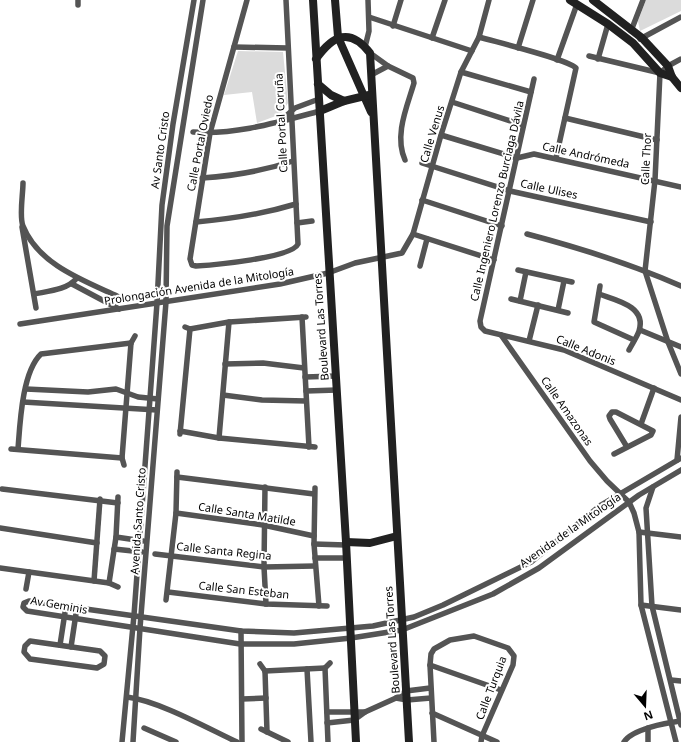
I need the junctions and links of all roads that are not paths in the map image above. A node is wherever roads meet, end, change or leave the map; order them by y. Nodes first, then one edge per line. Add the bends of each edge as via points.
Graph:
1 (194, 0) edge
2 (202, 0) edge
3 (246, 0) edge
4 (286, 0) edge
5 (313, 0) edge
6 (335, 0) edge
7 (368, 0) edge
8 (402, 0) edge
9 (445, 0) edge
10 (489, 0) edge
11 (533, 0) edge
12 (594, 0) edge
13 (643, 0) edge
14 (573, 2) edge
15 (369, 17) junction
16 (681, 17) edge
17 (608, 24) junction
18 (393, 26) junction
19 (632, 30) junction
20 (338, 37) junction
21 (479, 37) junction
22 (432, 38) junction
23 (642, 38) junction
24 (630, 41) junction
25 (234, 47) junction
26 (288, 48) junction
27 (518, 48) junction
28 (367, 50) junction
29 (472, 51) junction
30 (589, 56) dead end
31 (316, 59) junction
32 (598, 59) junction
33 (681, 59) edge
34 (557, 60) junction
35 (388, 66) junction
36 (668, 66) junction
37 (461, 72) junction
38 (660, 73) junction
39 (371, 75) junction
40 (672, 77) junction
41 (534, 79) dead end
42 (318, 84) junction
43 (681, 88) edge
44 (531, 92) junction
45 (368, 96) junction
46 (320, 99) junction
47 (344, 101) junction
48 (452, 102) junction
49 (291, 111) junction
50 (320, 111) junction
51 (565, 118) junction
52 (291, 120) junction
53 (279, 122) junction
54 (523, 125) junction
55 (193, 132) dead end
56 (210, 133) junction
57 (441, 135) junction
58 (657, 140) junction
59 (517, 158) junction
60 (556, 158) junction
61 (405, 160) dead end
62 (293, 161) junction
63 (422, 164) dead end
64 (432, 167) junction
65 (202, 178) junction
66 (655, 180) junction
67 (23, 183) dead end
68 (681, 187) edge
69 (510, 191) junction
70 (422, 200) junction
71 (296, 204) junction
72 (312, 221) dead end
73 (196, 222) junction
74 (297, 222) junction
75 (651, 222) junction
76 (22, 225) junction
77 (502, 226) junction
78 (413, 234) junction
79 (527, 234) dead end
80 (427, 239) junction
81 (298, 244) joint
82 (380, 258) junction
83 (494, 260) junction
84 (420, 266) dead end
85 (518, 270) dead end
86 (646, 271) junction
87 (526, 272) junction
88 (328, 273) junction
89 (78, 278) junction
90 (564, 281) junction
91 (572, 282) dead end
92 (72, 284) junction
93 (600, 286) dead end
94 (681, 286) edge
95 (34, 294) junction
96 (599, 294) junction
97 (117, 296) dead end
98 (511, 299) dead end
99 (520, 301) junction
100 (166, 302) junction
101 (157, 304) junction
102 (538, 305) junction
103 (36, 308) dead end
104 (119, 309) junction
105 (558, 310) junction
106 (568, 313) dead end
107 (229, 322) junction
108 (20, 324) dead end
109 (481, 327) joint
110 (640, 330) junction
111 (501, 335) junction
112 (135, 336) dead end
113 (634, 340) junction
114 (530, 341) junction
115 (668, 342) junction
116 (131, 343) junction
117 (681, 347) edge
118 (629, 350) dead end
119 (225, 364) junction
120 (304, 368) junction
121 (152, 371) junction
122 (160, 372) junction
123 (681, 374) edge
124 (336, 376) junction
125 (305, 377) junction
126 (654, 388) junction
127 (26, 389) junction
128 (337, 390) junction
129 (306, 391) junction
130 (127, 394) junction
131 (223, 395) junction
132 (150, 398) junction
133 (158, 399) junction
134 (681, 400) edge
135 (306, 401) junction
136 (22, 402) junction
137 (126, 410) junction
138 (149, 410) junction
139 (157, 410) junction
140 (681, 417) edge
141 (641, 424) junction
142 (219, 438) junction
143 (627, 447) junction
144 (18, 448) junction
145 (11, 449) dead end
146 (614, 454) dead end
147 (122, 458) junction
148 (679, 459) edge
149 (124, 465) dead end
150 (681, 470) edge
151 (265, 487) junction
152 (653, 487) junction
153 (2, 490) edge
154 (622, 494) junction
155 (100, 500) junction
156 (629, 502) junction
157 (176, 513) junction
158 (263, 525) junction
159 (0, 528) edge
160 (639, 532) junction
161 (648, 533) junction
162 (314, 536) junction
163 (397, 536) junction
164 (116, 537) junction
165 (681, 537) edge
166 (140, 540) junction
167 (147, 541) junction
168 (97, 543) junction
169 (346, 543) junction
170 (314, 544) junction
171 (114, 549) junction
172 (139, 551) junction
173 (146, 552) junction
174 (155, 554) dead end
175 (172, 556) junction
176 (315, 558) junction
177 (347, 558) junction
178 (315, 566) junction
179 (264, 567) junction
180 (0, 568) edge
181 (29, 572) junction
182 (94, 581) junction
183 (109, 583) junction
184 (118, 587) dead end
185 (26, 589) dead end
186 (168, 592) junction
187 (166, 600) dead end
188 (681, 603) edge
189 (266, 604) junction
190 (642, 605) junction
191 (66, 606) junction
192 (319, 606) junction
193 (327, 606) dead end
194 (652, 606) junction
195 (77, 607) junction
196 (681, 610) edge
197 (134, 615) junction
198 (141, 616) junction
199 (64, 617) junction
200 (75, 618) junction
201 (402, 619) junction
202 (133, 627) junction
203 (140, 628) junction
204 (350, 628) junction
205 (402, 630) junction
206 (241, 631) junction
207 (350, 638) junction
208 (240, 644) junction
209 (60, 645) junction
210 (72, 647) junction
211 (330, 663) dead end
212 (260, 664) dead end
213 (430, 665) junction
214 (325, 668) junction
215 (307, 669) junction
216 (265, 670) junction
217 (671, 680) junction
218 (681, 681) edge
219 (430, 688) junction
220 (501, 690) junction
221 (406, 691) junction
222 (127, 697) junction
223 (136, 698) junction
224 (266, 698) junction
225 (396, 698) junction
226 (431, 698) junction
227 (242, 699) junction
228 (407, 700) junction
229 (354, 711) junction
230 (327, 712) junction
231 (365, 712) junction
232 (432, 713) junction
233 (354, 720) junction
234 (671, 722) junction
235 (681, 722) edge
236 (327, 723) junction
237 (144, 728) dead end
238 (648, 728) junction
239 (261, 729) dead end
240 (268, 732) junction
241 (162, 735) junction
242 (482, 739) edge
243 (122, 742) edge
244 (133, 742) edge
245 (161, 742) edge
246 (176, 742) edge
247 (237, 742) edge
248 (242, 742) edge
249 (288, 742) edge
250 (311, 742) edge
251 (328, 742) edge
252 (356, 742) edge
253 (409, 742) edge
254 (434, 742) edge
255 (496, 742) edge
256 (624, 742) edge
257 (648, 742) edge
258 (676, 742) edge

1 - 101 street, Av Santo Cristo via 163,198
2 - 100 street, Av Santo Cristo via 167,226
3 - 25 street, Calle Portal Oviedo
4 - 26 street, Calle Portal Coruña
5 - 31 main road, Boulevard Las Torres
6 - 20 main road, Boulevard Las Torres
7 - 15 street
8 - 18 street
9 - 22 street
10 - 21 street, Calle Venus
11 - 27 street
12 - 19 main road
13 - 19 street
14 - 17 main road
14 - 34 street
15 - 18 street
15 - 28 street
16 - 23 street
17 - 24 main road
17 - 32 street
18 - 22 street
19 - 23 main road
19 - 24 street
20 - 28 main road via 352,38
20 - 31 main road via 323,49
20 - 45 main road, Boulevard Las Torres
21 - 27 street
21 - 29 street, Calle Venus
22 - 29 street
23 - 24 street
23 - 36 main road
24 - 38 main road
25 - 26 street
25 - 56 street, Calle Portal Oviedo
26 - 49 street, Calle Portal Coruña
27 - 34 street
28 - 35 street
28 - 39 main road, Boulevard Las Torres
29 - 37 street, Calle Venus
30 - 32 street
31 - 42 main road, Boulevard Las Torres
32 - 38 street
33 - 36 street
34 - 51 street via 573,65 576,70
35 - 39 street
35 - 61 street via 411,76 414,81 400,138 401,152
36 - 38 street
36 - 40 main road
37 - 44 street
37 - 48 street, Calle Venus
38 - 40 main road
38 - 58 street, Calle Thor
39 - 45 main road, Boulevard Las Torres
40 - 43 main road
41 - 44 street, Calle Ingeniero Lorenzo Burciaga Dávila
42 - 46 main road, Boulevard Las Torres
42 - 47 main road via 331,95
44 - 54 street, Calle Ingeniero Lorenzo Burciaga Dávila
45 - 47 main road
45 - 82 main road, Boulevard Las Torres via 374,118 382,240
46 - 49 street
46 - 50 main road, Boulevard Las Torres
47 - 50 main road
48 - 54 street
48 - 57 street, Calle Venus
49 - 52 street, Calle Portal Coruña
49 - 53 street
50 - 52 street
50 - 88 main road, Boulevard Las Torres
51 - 58 street
51 - 60 street
52 - 53 street
52 - 62 street, Calle Portal Coruña
53 - 56 street via 250,129
54 - 59 street, Calle Ingeniero Lorenzo Burciaga Dávila
55 - 56 street
56 - 65 street, Calle Portal Oviedo
57 - 59 street, Calle Andrómeda
57 - 64 street, Calle Venus
58 - 66 street, Calle Thor
59 - 60 street, Calle Andrómeda via 534,154
59 - 69 street, Calle Ingeniero Lorenzo Burciaga Dávila
60 - 66 street, Calle Andrómeda
62 - 65 street via 229,177
62 - 71 street, Calle Portal Coruña
63 - 64 street, Calle Ulises
64 - 69 street, Calle Ulises
64 - 70 street, Calle Venus
65 - 73 street, Calle Portal Oviedo
66 - 68 street, Calle Andrómeda
66 - 75 street, Calle Thor
67 - 76 street
69 - 75 street, Calle Ulises
69 - 77 street, Calle Ingeniero Lorenzo Burciaga Dávila
70 - 77 street
70 - 78 street, Calle Venus
71 - 73 street via 248,216
71 - 74 street, Calle Portal Coruña
72 - 74 street
73 - 81 street, Calle Portal Oviedo via 190,259 192,265 196,266 267,257 292,251
74 - 81 street, Calle Portal Coruña
75 - 86 street, Calle Thor
76 - 89 street via 36,248
76 - 95 street
77 - 83 street, Calle Ingeniero Lorenzo Burciaga Dávila
78 - 80 street
78 - 82 street, Calle Venus via 402,253
79 - 86 street
80 - 83 street
80 - 84 street
82 - 88 street, Prolongación Avenida de la Mitología via 355,263
82 - 163 main road, Boulevard Las Torres
83 - 109 street, Calle Ingeniero Lorenzo Burciaga Dávila via 480,321
85 - 87 street
86 - 94 street
86 - 115 street
87 - 90 street
87 - 99 street
88 - 100 street, Prolongación Avenida de la Mitología via 280,284
88 - 124 main road, Boulevard Las Torres
89 - 92 street
89 - 97 street
90 - 91 street
90 - 105 street
92 - 95 street
92 - 104 street
93 - 96 street
95 - 103 street
96 - 110 street via 635,309 640,318
96 - 113 street via 594,322
98 - 99 street
99 - 102 street
100 - 101 street, Prolongación Avenida de la Mitología
100 - 122 street, Avenida Santo Cristo
101 - 104 street, Prolongación Avenida de la Mitología
101 - 121 street, Avenida Santo Cristo
102 - 105 street
102 - 114 street
104 - 108 street, Prolongación Avenida de la Mitología
105 - 106 street
107 - 119 street
107 - 120 street via 304,317
107 - 142 street via 188,328 180,433
109 - 111 street, Calle Adonis via 485,331
110 - 113 street
110 - 115 street
111 - 114 street, Calle Adonis
111 - 154 street, Calle Amazonas via 590,461
112 - 116 street
113 - 118 street
114 - 126 street, Calle Adonis via 564,350
115 - 117 street
115 - 123 street
116 - 127 street via 41,354 34,362
116 - 130 street
119 - 120 street via 263,363
119 - 131 street
120 - 125 street
121 - 122 street
121 - 132 street, Avenida Santo Cristo
122 - 133 street, Avenida Santo Cristo
124 - 125 street
124 - 128 main road, Boulevard Las Torres
125 - 129 street
126 - 134 street, Calle Adonis
126 - 141 street
127 - 130 street via 88,392 116,389
127 - 136 street
128 - 129 street
128 - 169 main road, Boulevard Las Torres
129 - 135 street
130 - 132 street
130 - 137 street
131 - 135 street via 262,400
131 - 142 street
132 - 133 street
132 - 138 street, Avenida Santo Cristo
133 - 139 street, Avenida Santo Cristo
135 - 142 street via 312,447
136 - 137 street
136 - 144 street
137 - 138 street
137 - 147 street
138 - 139 street
138 - 166 street, Avenida Santo Cristo
139 - 167 street, Avenida Santo Cristo
140 - 148 street, Avenida de la Mitología
141 - 143 street via 652,429 653,433
141 - 143 street via 616,412 610,414 610,420
143 - 146 street
144 - 145 street
144 - 147 street
147 - 149 street
148 - 154 street, Avenida de la Mitología
150 - 152 street, Avenida de la Mitología
151 - 157 street via 177,475
151 - 158 street
151 - 162 street via 315,491
152 - 156 street, Avenida de la Mitología
152 - 161 street via 646,508
153 - 155 street
154 - 156 street, Calle Amazonas
154 - 201 street, Avenida de la Mitología via 601,505 531,562 442,605 414,617
155 - 164 street via 118,500
155 - 168 street
156 - 160 street
156 - 205 street, Avenida de la Mitología via 539,568 492,594
157 - 158 street, Calle Santa Matilde
157 - 175 street
158 - 162 street, Calle Santa Matilde
158 - 179 street
159 - 168 street
160 - 161 street
160 - 190 street
161 - 165 street
161 - 194 street
162 - 170 street
163 - 169 main road via 370,543
163 - 201 main road, Boulevard Las Torres
164 - 166 street
164 - 171 street
166 - 167 street
166 - 172 street, Avenida Santo Cristo
167 - 173 street, Avenida Santo Cristo
168 - 182 street
169 - 170 street
169 - 177 main road, Boulevard Las Torres
170 - 176 street
171 - 172 street
171 - 183 street
172 - 173 street
172 - 197 street, Avenida Santo Cristo
173 - 198 street, Avenida Santo Cristo
174 - 175 street, Calle Santa Regina
175 - 179 street, Calle Santa Regina
175 - 186 street
176 - 177 street
176 - 178 street
177 - 204 main road, Boulevard Las Torres
178 - 179 street, Calle Santa Regina
178 - 192 street
179 - 189 street
180 - 181 street
181 - 182 street
181 - 185 street
182 - 183 street
183 - 184 street
186 - 187 street
186 - 189 street, Calle San Esteban
188 - 196 street
189 - 192 street, Calle San Esteban
190 - 194 street
190 - 234 street
191 - 195 street, Av Geminis
191 - 199 street
191 - 199 street, Av Geminis via 29,601 23,605 27,611
192 - 193 street, Calle San Esteban
194 - 196 street
194 - 217 street
195 - 197 street, Av Geminis
195 - 200 street
197 - 198 street, Av Geminis
197 - 202 street, Avenida Santo Cristo
198 - 203 street, Avenida Santo Cristo
198 - 206 street, Av Geminis
199 - 200 street, Av Geminis
199 - 209 street
200 - 202 street, Av Geminis
200 - 210 street
201 - 204 street, Av Geminis
201 - 205 main road, Boulevard Las Torres
202 - 203 street, Av Geminis
202 - 222 street, Avenida Santo Cristo
203 - 208 street, Av Geminis
203 - 223 street, Avenida Santo Cristo
204 - 206 street, Av Geminis via 294,633
204 - 207 main road, Boulevard Las Torres
205 - 207 street, Av Geminis
205 - 221 main road, Boulevard Las Torres
206 - 208 street
207 - 208 street, Av Geminis via 294,644
207 - 229 main road, Boulevard Las Torres
208 - 227 street
209 - 210 street
209 - 210 street via 30,641 24,652 30,659 97,668 104,664 105,656 100,651
211 - 214 street
212 - 216 street
213 - 219 street, Calle Turquia
213 - 220 street
213 - 220 street, Calle Turquia via 431,654 439,645 461,636 474,636 512,652 514,660
214 - 215 street
214 - 230 street
215 - 216 street
215 - 250 street
216 - 224 street
217 - 218 street
217 - 235 street
219 - 221 street
219 - 226 street, Calle Turquia
220 - 242 street, Calle Turquia
221 - 225 street
221 - 228 main road, Boulevard Las Torres
222 - 223 street
222 - 243 street, Avenida Santo Cristo
223 - 244 street, Avenida Santo Cristo
223 - 247 street
224 - 227 street
224 - 240 street
225 - 228 street
225 - 231 street
226 - 228 street
226 - 232 street, Calle Turquia
227 - 248 street
228 - 253 main road, Boulevard Las Torres
229 - 230 street
229 - 231 street
229 - 233 main road, Boulevard Las Torres
230 - 236 street
231 - 233 street
232 - 242 street
232 - 254 street, Calle Turquia
233 - 236 street
233 - 252 main road, Boulevard Las Torres
234 - 235 street
234 - 238 street
234 - 258 street
236 - 251 street
237 - 241 street
238 - 256 street via 630,735
238 - 257 street
239 - 240 street
240 - 249 street
241 - 245 street
241 - 246 street
242 - 255 street

